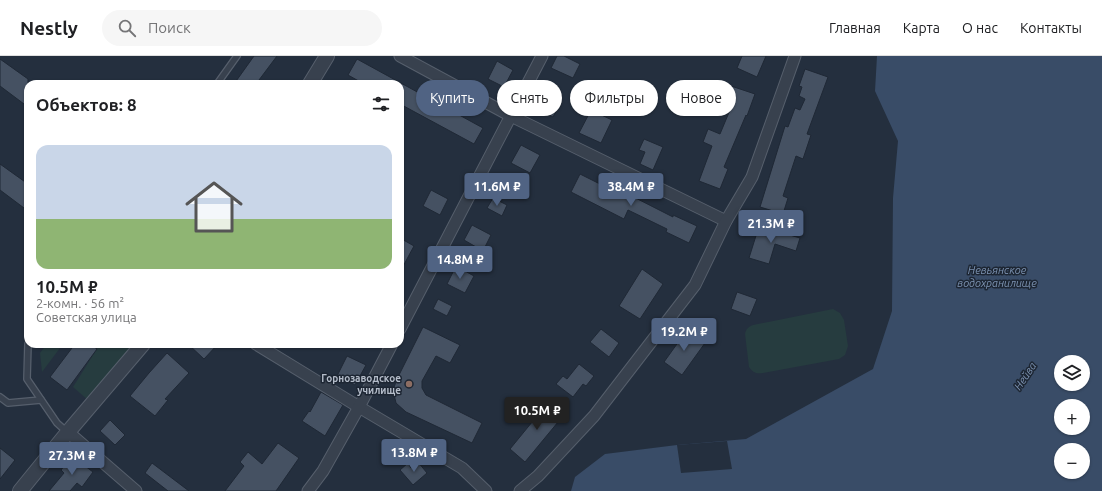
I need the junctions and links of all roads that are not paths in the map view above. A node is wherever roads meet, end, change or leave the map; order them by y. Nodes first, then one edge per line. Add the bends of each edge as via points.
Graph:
1 (237, 56) edge
2 (327, 56) edge
3 (400, 56) edge
4 (542, 56) edge
5 (795, 56) edge
6 (220, 80) edge
7 (312, 80) edge
8 (530, 80) edge
9 (497, 108) edge
10 (511, 116) joint
11 (726, 221) junction
12 (404, 321) edge
13 (28, 348) edge
14 (140, 348) edge
15 (263, 348) edge
16 (390, 348) edge
17 (0, 397) edge
18 (41, 400) junction
19 (359, 407) junction
20 (68, 432) junction
21 (486, 490) edge
22 (20, 491) edge
23 (136, 491) edge
24 (308, 491) edge
25 (520, 491) edge

1 - 6 lane
2 - 7 street
3 - 9 street
4 - 8 street
5 - 11 street via 752,177
10 - 11 street
10 - 12 street
11 - 25 street via 696,285 594,416 538,476
13 - 18 lane via 27,380
14 - 20 street
15 - 19 street
16 - 19 street
17 - 18 lane via 8,403
18 - 20 lane via 57,423
19 - 21 street via 462,468
19 - 24 street via 323,471
20 - 22 street
20 - 23 street

